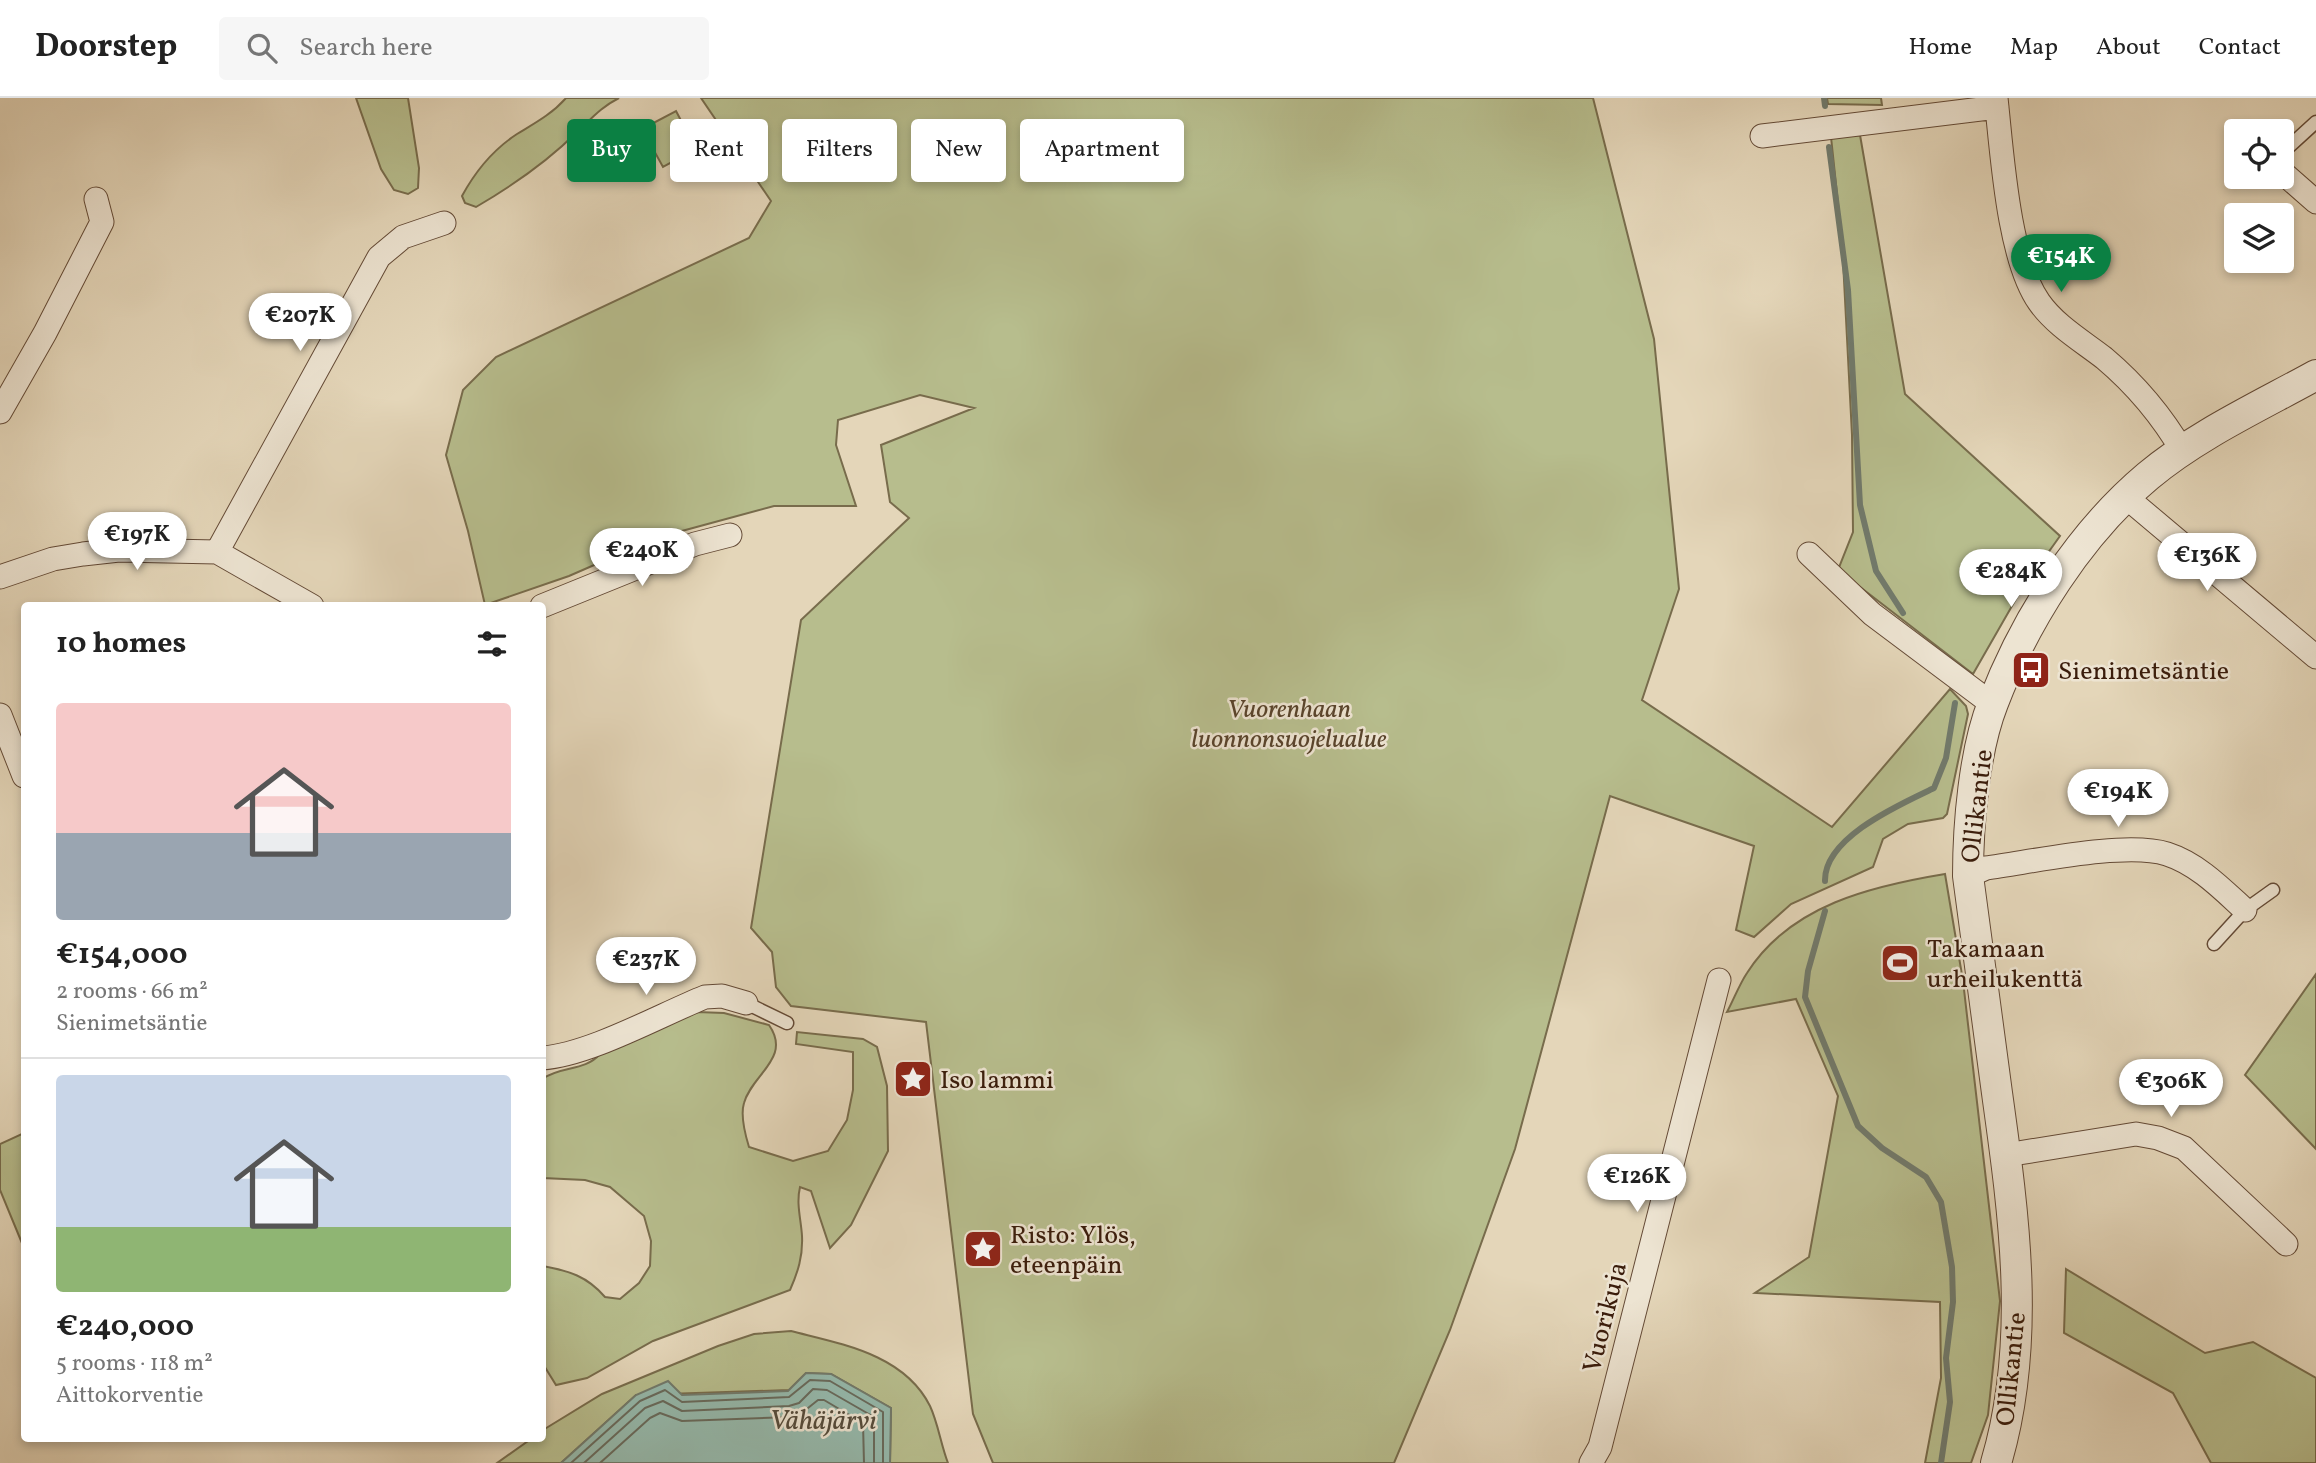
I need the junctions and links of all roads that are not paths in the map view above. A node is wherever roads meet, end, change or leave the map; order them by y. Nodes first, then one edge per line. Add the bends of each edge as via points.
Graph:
1 (1996, 103) edge
2 (2316, 122) edge
3 (1762, 136) dead end
4 (2294, 142) edge
5 (2294, 183) edge
6 (96, 200) dead end
7 (2316, 202) edge
8 (444, 223) dead end
9 (2316, 375) edge
10 (0, 412) edge
11 (2183, 452) junction
12 (2126, 496) junction
13 (730, 535) dead end
14 (217, 552) junction
15 (1809, 554) dead end
16 (0, 577) edge
17 (273, 583) junction
18 (280, 602) edge
19 (305, 602) edge
20 (546, 604) edge
21 (2316, 657) edge
22 (1992, 704) junction
23 (0, 715) edge
24 (21, 768) edge
25 (1968, 876) junction
26 (2273, 890) dead end
27 (2245, 910) junction
28 (2214, 944) dead end
29 (1719, 980) dead end
30 (746, 1003) joint
31 (787, 1023) dead end
32 (546, 1057) edge
33 (2006, 1155) junction
34 (2286, 1244) dead end
35 (1591, 1463) edge
36 (1996, 1463) edge

1 - 3 street
1 - 11 street via 2021,263 2039,302 2145,397
2 - 4 lane
5 - 7 street
6 - 10 street via 102,222
8 - 14 street via 403,237 386,249 370,271
9 - 11 street, Ollikantie
11 - 12 street, Ollikantie
12 - 21 street
12 - 22 street, Ollikantie via 2087,541 2043,604
13 - 20 street via 695,544
14 - 16 street via 83,554
14 - 17 street
15 - 22 street via 1872,614
17 - 18 street
17 - 19 street
22 - 25 street, Ollikantie via 1974,789
23 - 24 street
25 - 27 street via 1986,869 2124,850 2166,854 2207,876
25 - 33 street, Ollikantie
26 - 27 lane
27 - 28 lane
29 - 35 street, Vuorikuja via 1600,1447
30 - 31 lane
30 - 32 street via 705,996 598,1042
33 - 34 street via 2136,1134 2158,1138 2184,1148
33 - 36 street, Ollikantie via 2018,1333 2010,1414

